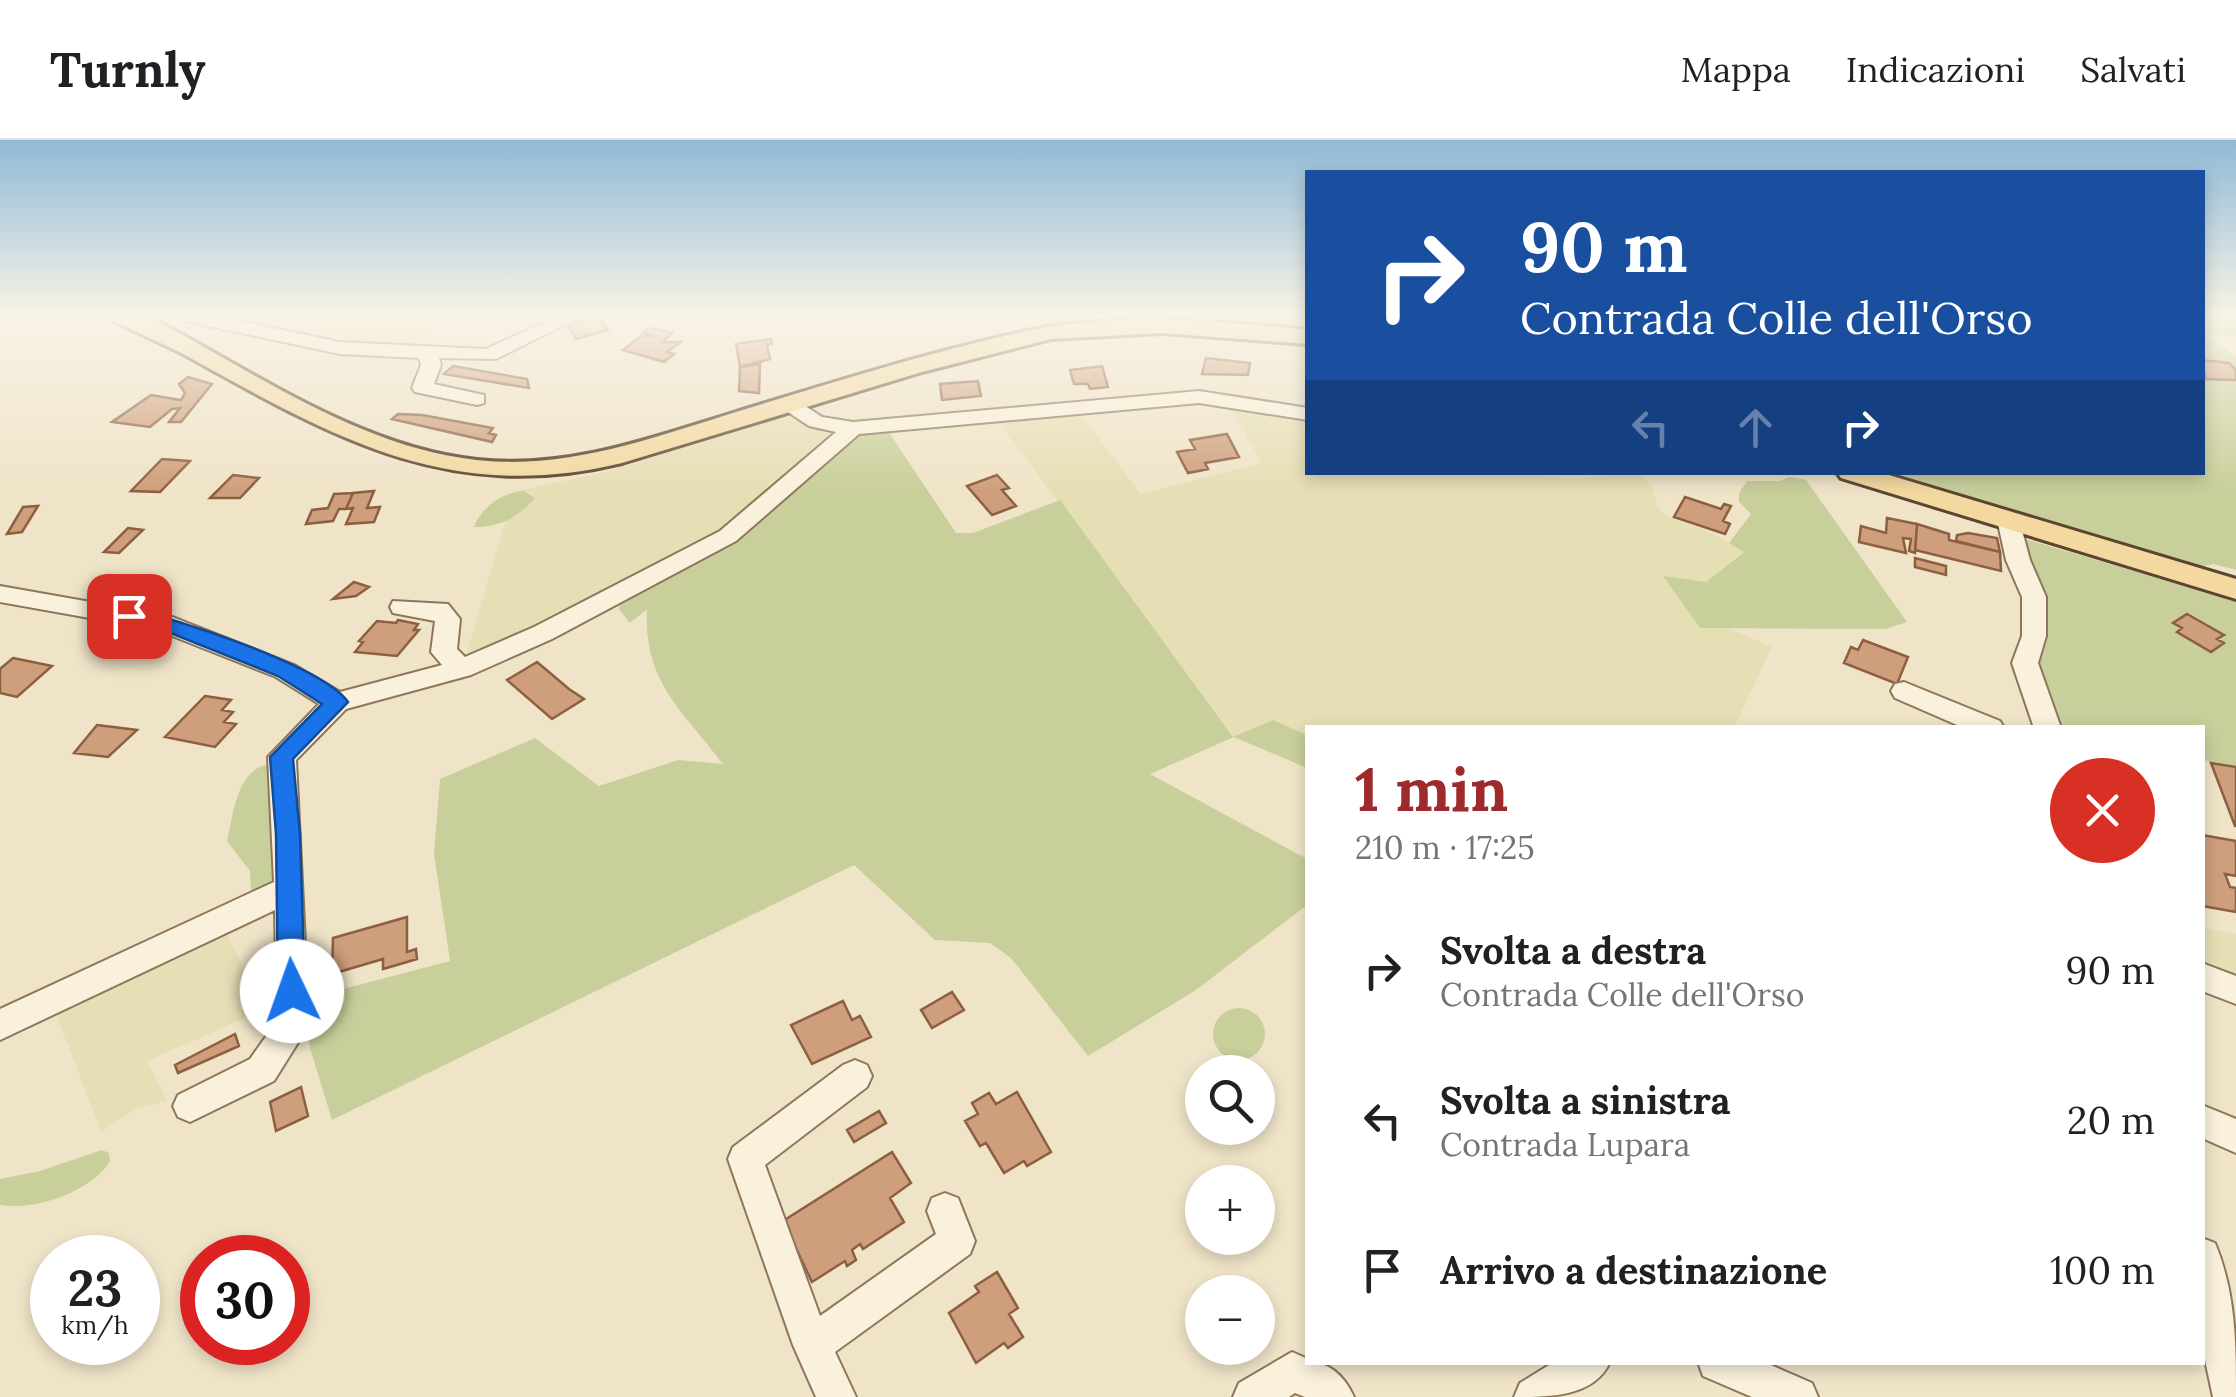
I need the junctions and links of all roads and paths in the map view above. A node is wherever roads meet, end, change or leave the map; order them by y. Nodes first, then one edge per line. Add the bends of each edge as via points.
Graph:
1 (243, 374) edge
2 (428, 374) edge
3 (897, 374) edge
4 (478, 399) dead end
5 (789, 404) junction
6 (1305, 414) edge
7 (853, 428) junction
8 (1860, 475) edge
9 (2008, 519) junction
10 (2236, 589) edge
11 (0, 594) edge
12 (402, 607) dead end
13 (462, 670) junction
14 (1904, 691) dead end
15 (337, 702) junction
16 (1984, 725) edge
17 (2047, 725) edge
18 (287, 890) junction
19 (2205, 977) edge
20 (2236, 990) edge
21 (0, 1025) edge
22 (854, 1076) dead end
23 (190, 1106) dead end
24 (2205, 1122) edge
25 (2236, 1136) edge
26 (945, 1212) dead end
27 (2205, 1270) edge
28 (812, 1345) junction
29 (1586, 1365) edge
30 (1724, 1365) edge
31 (836, 1397) edge
32 (1253, 1397) edge
33 (1334, 1397) edge
34 (1534, 1397) edge
35 (1798, 1397) edge
36 (2233, 1397) edge

1 - 5 main road via 374,440 472,468 590,464
2 - 4 street via 422,388
3 - 5 main road
5 - 7 street via 816,422
6 - 7 street via 1188,398
7 - 13 street via 728,536
8 - 9 main road
9 - 10 main road
9 - 17 street via 2034,596 2026,663
11 - 15 street via 161,622 285,671
12 - 13 street via 439,610 448,619 444,652
13 - 15 street
14 - 16 street
15 - 18 street via 282,757
18 - 21 street
18 - 23 street via 293,1025 262,1070
19 - 20 street
22 - 28 street via 745,1158
24 - 25 street
26 - 28 street via 957,1242
27 - 36 street
28 - 31 street
29 - 34 street
30 - 35 street
32 - 33 street via 1292,1372

